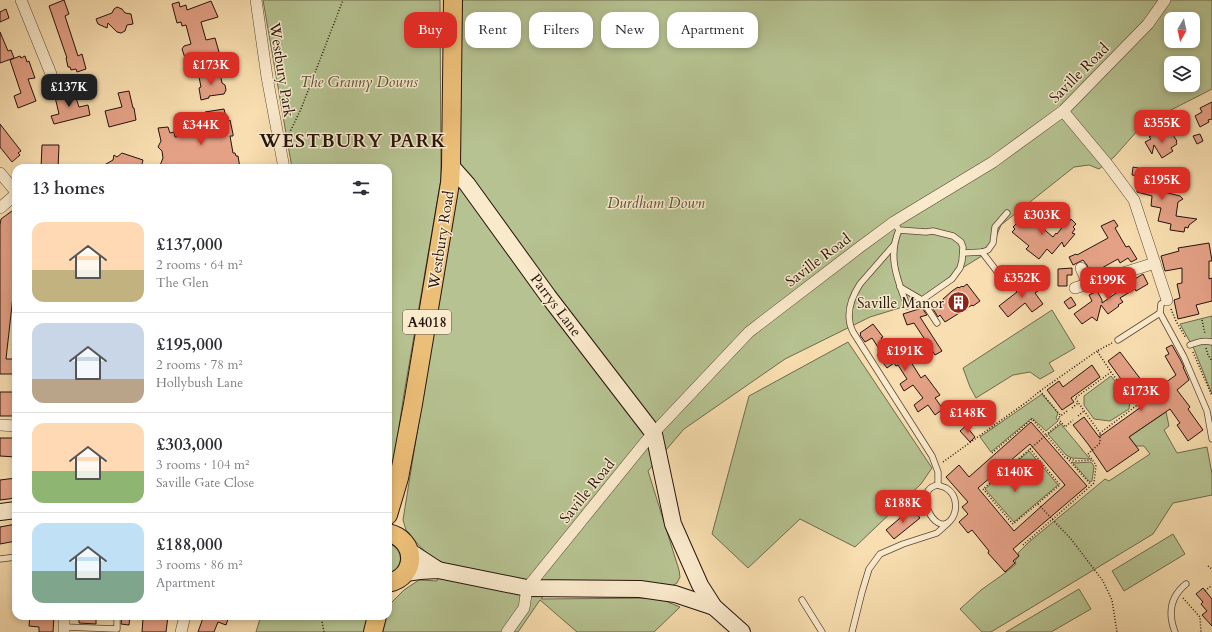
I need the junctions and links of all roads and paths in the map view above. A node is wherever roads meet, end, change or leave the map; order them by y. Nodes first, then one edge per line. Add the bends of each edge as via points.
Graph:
1 (21, 0) edge
2 (256, 0) edge
3 (343, 0) edge
4 (453, 0) edge
5 (1165, 0) edge
6 (51, 74) dead end
7 (1063, 111) junction
8 (281, 152) junction
9 (283, 164) edge
10 (0, 173) edge
11 (456, 178) junction
12 (12, 188) edge
13 (12, 197) edge
14 (0, 208) edge
15 (1007, 213) dead end
16 (897, 226) junction
17 (894, 245) junction
18 (963, 252) junction
19 (982, 252) junction
20 (1155, 263) junction
21 (1081, 268) dead end
22 (999, 274) dead end
23 (1088, 284) junction
24 (900, 287) junction
25 (1075, 288) dead end
26 (922, 300) junction
27 (1167, 300) joint
28 (1160, 313) junction
29 (1202, 320) dead end
30 (937, 324) dead end
31 (1118, 340) joint
32 (1209, 341) edge
33 (1190, 345) dead end
34 (1097, 351) junction
35 (1212, 360) edge
36 (1110, 372) junction
37 (1040, 391) junction
38 (1078, 403) junction
39 (1072, 408) dead end
40 (1067, 411) dead end
41 (1084, 411) junction
42 (1061, 416) junction
43 (1078, 416) dead end
44 (1073, 420) dead end
45 (1061, 422) junction
46 (0, 426) edge
47 (12, 426) edge
48 (1100, 432) junction
49 (649, 433) junction
50 (1046, 434) junction
51 (1212, 439) edge
52 (1030, 449) junction
53 (992, 454) dead end
54 (1065, 457) junction
55 (1093, 460) junction
56 (936, 466) junction
57 (399, 478) junction
58 (938, 485) junction
59 (1091, 485) junction
60 (392, 502) edge
61 (1038, 504) junction
62 (12, 510) edge
63 (0, 512) edge
64 (1052, 519) junction
65 (947, 524) junction
66 (392, 527) edge
67 (392, 534) edge
68 (1023, 545) dead end
69 (409, 551) junction
70 (12, 558) edge
71 (0, 559) edge
72 (1208, 566) dead end
73 (1212, 569) edge
74 (438, 570) junction
75 (405, 573) junction
76 (392, 582) edge
77 (1186, 584) dead end
78 (1212, 585) edge
79 (527, 588) junction
80 (1205, 591) dead end
81 (1178, 592) junction
82 (802, 600) dead end
83 (714, 607) junction
84 (117, 620) edge
85 (184, 620) edge
86 (322, 620) edge
87 (370, 620) edge
88 (376, 620) edge
89 (64, 625) edge
90 (181, 632) edge
91 (324, 632) edge
92 (369, 632) edge
93 (373, 632) edge
94 (507, 632) edge
95 (742, 632) edge
96 (822, 632) edge
97 (852, 632) edge
98 (1117, 632) edge
99 (1175, 632) edge
100 (1201, 632) edge

1 - 6 street
2 - 8 street, Westbury Park
3 - 8 path via 301,109
4 - 11 main road, Westbury Road / A4018
5 - 7 street, Saville Road via 1148,24
7 - 16 street, Saville Road
7 - 20 street via 1134,200
8 - 9 street, Westbury Park
10 - 12 street
11 - 49 main road, Parrys Lane via 557,307
11 - 57 main road, Westbury Road / A4018
13 - 14 street
15 - 19 lane via 995,227 993,243 988,250
16 - 17 lane
16 - 18 lane via 953,236 961,242
16 - 49 street, Saville Road via 860,247 749,332
17 - 24 lane via 893,256
17 - 56 lane via 856,290 851,305 850,325
18 - 19 lane
18 - 26 lane via 962,270
19 - 22 lane
20 - 23 street
20 - 27 street
21 - 23 street
23 - 25 street
24 - 26 lane
24 - 26 lane via 907,306
26 - 30 lane
27 - 28 lane via 1161,304
28 - 31 lane
28 - 51 lane via 1194,379 1207,411
29 - 32 path
31 - 34 path
32 - 33 lane
32 - 35 path via 1206,345
34 - 36 path
34 - 37 path
36 - 38 path via 1075,398
36 - 48 path via 1136,406
37 - 42 path
37 - 56 path
38 - 39 path
38 - 41 path
40 - 42 path
41 - 43 path
41 - 48 path
42 - 45 path via 1058,418
44 - 45 path via 1065,427
45 - 50 path
46 - 47 street
48 - 55 path via 1100,443 1088,454
49 - 79 street, Saville Road
49 - 83 main road, Parrys Lane via 673,524 700,585
50 - 52 path
50 - 53 path via 1032,419
50 - 54 path
52 - 61 path via 1060,484
52 - 61 path via 983,489 1013,524
54 - 55 path via 1076,461
54 - 59 path
55 - 59 path via 1096,465 1094,483
56 - 58 lane
57 - 60 main road, Westbury Road / A4018
57 - 66 main road, Westbury Road / A4018
58 - 65 lane via 952,493 955,501 955,512
58 - 65 lane via 928,489 926,503 934,520 938,524
59 - 64 path
61 - 64 path
62 - 63 main road
64 - 68 path
64 - 98 path via 1103,581 1112,600
65 - 97 lane via 937,533 880,554 869,569
67 - 69 main road, A4018 via 401,538
69 - 74 main road, Parrys Lane
69 - 75 main road via 410,562
70 - 71 lane
72 - 73 path
74 - 75 main road, Parrys Lane
74 - 79 main road, Parrys Lane
75 - 76 main road
77 - 81 lane
78 - 80 path
79 - 83 main road, Parrys Lane via 640,590 675,594
79 - 94 street via 524,608
81 - 99 lane via 1170,612
81 - 100 path via 1200,617
82 - 96 lane
83 - 95 main road, Parrys Lane
84 - 89 lane via 116,629
85 - 90 street
86 - 91 path
87 - 92 main road
88 - 93 main road

